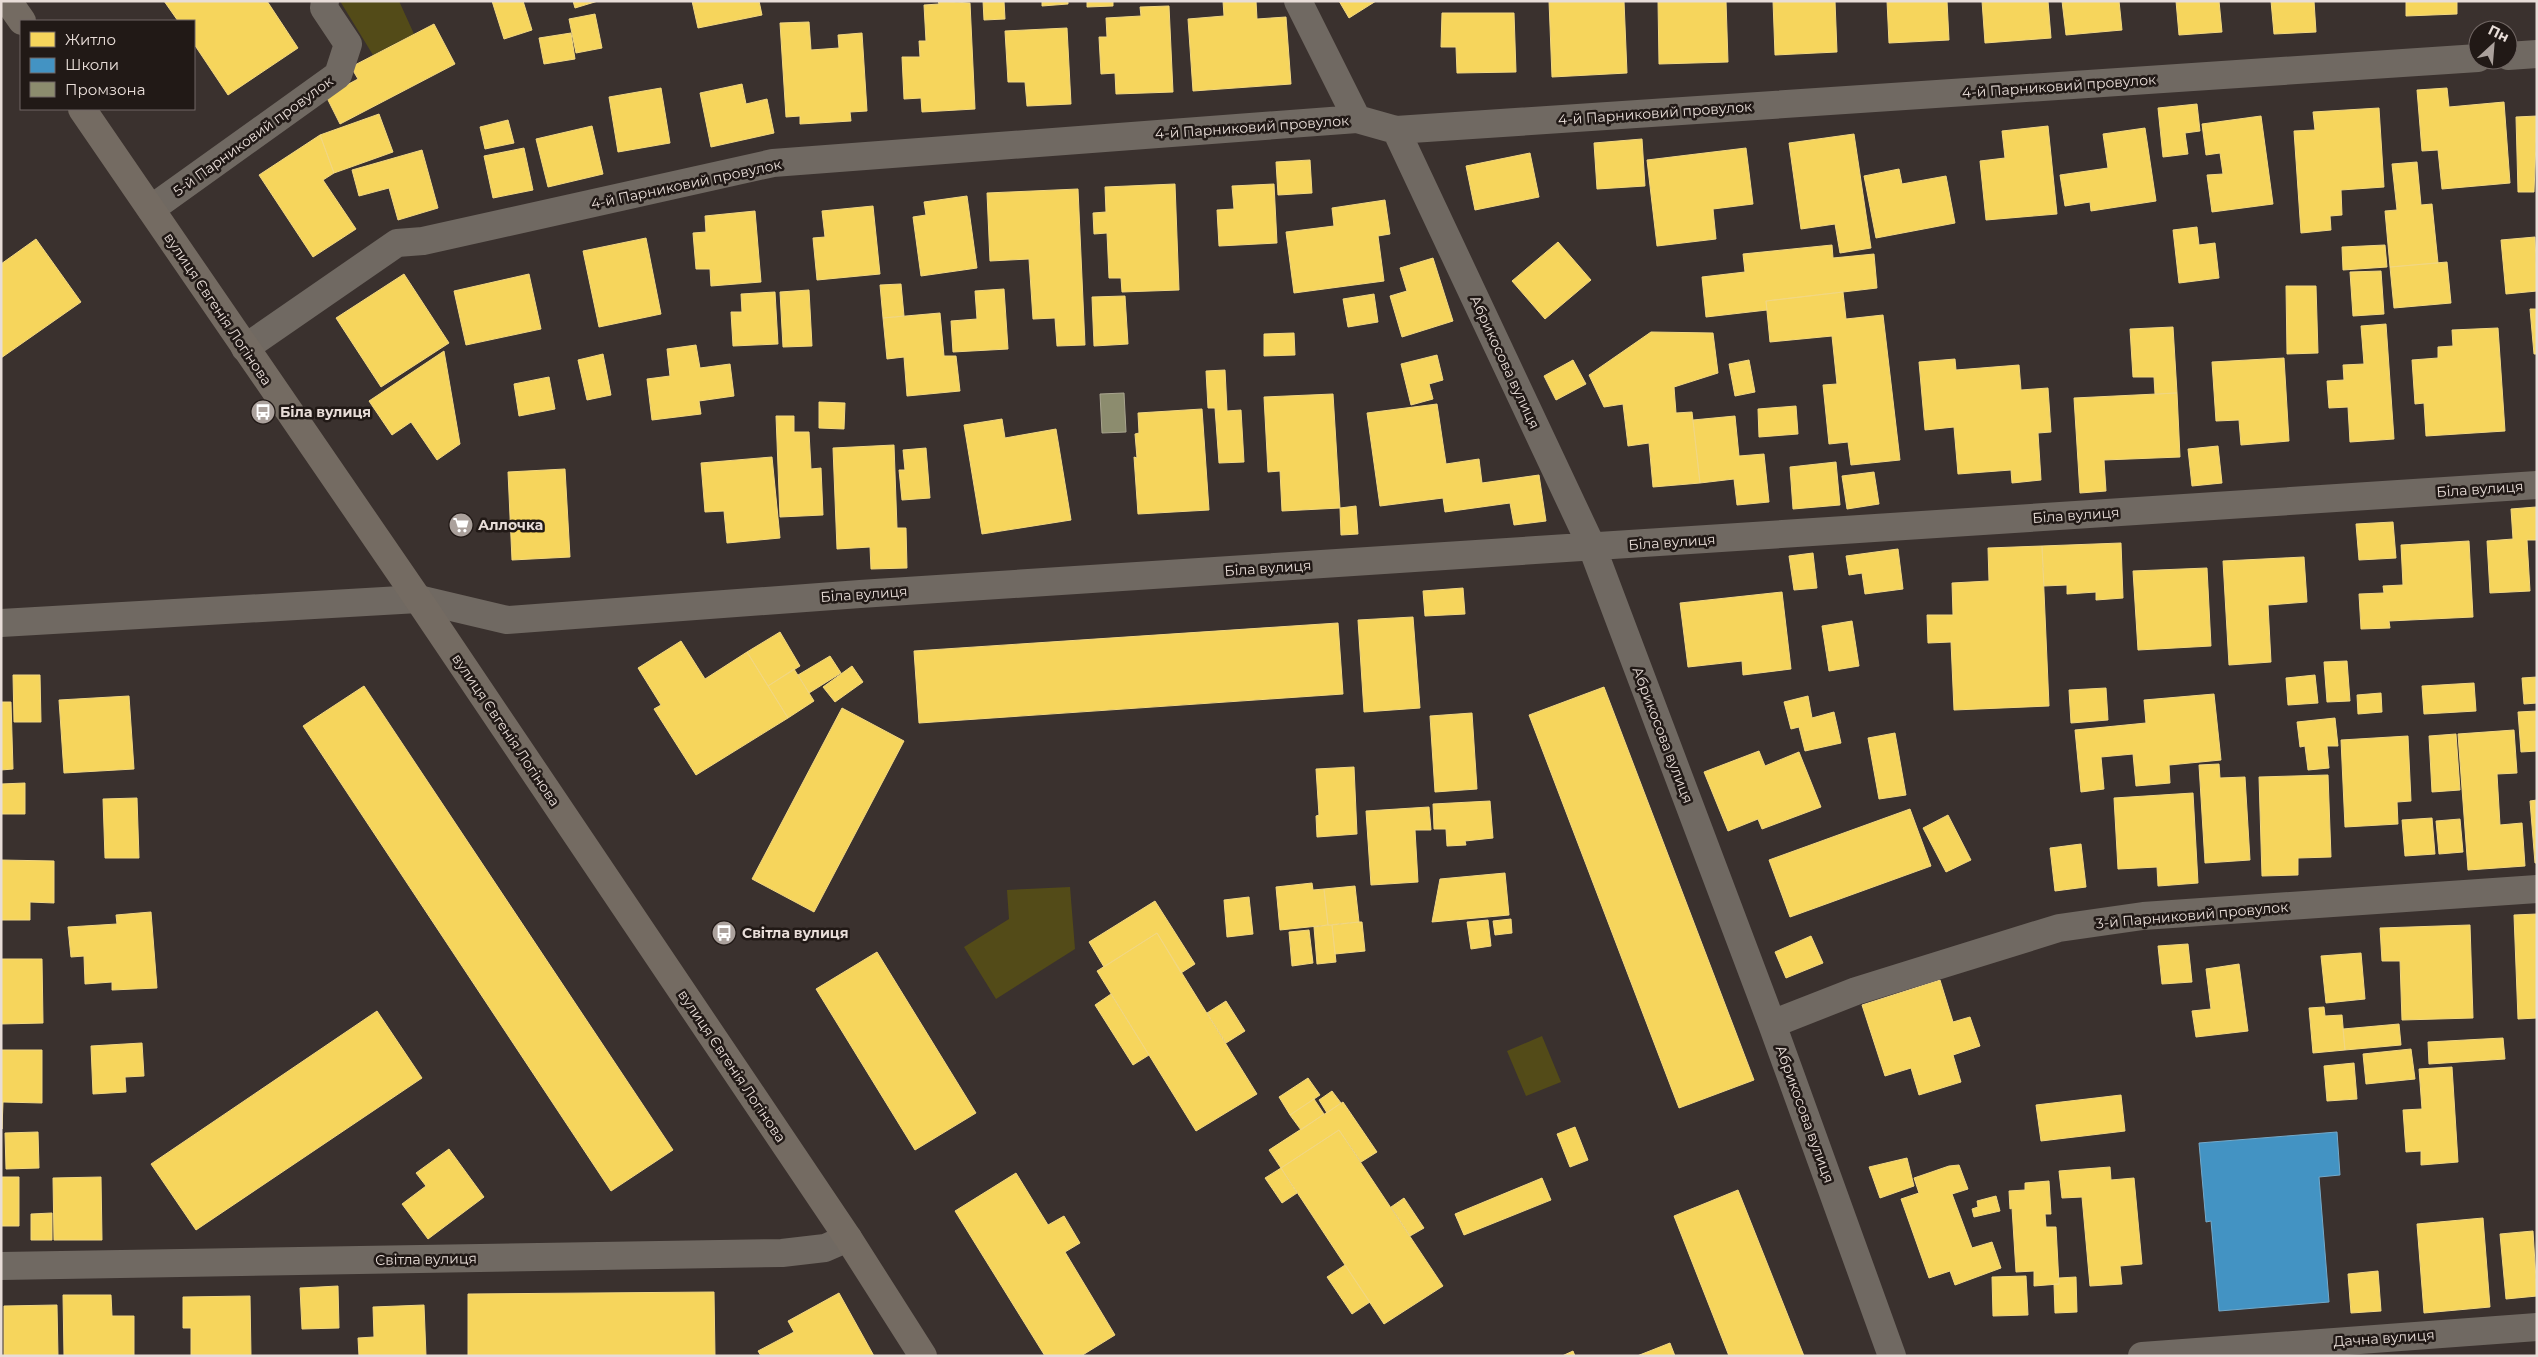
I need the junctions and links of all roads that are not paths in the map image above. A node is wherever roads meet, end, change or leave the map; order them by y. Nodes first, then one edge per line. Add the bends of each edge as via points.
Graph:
1 (8, 1) edge
2 (325, 1) edge
3 (1298, 1) edge
4 (21, 20) edge
5 (2537, 54) edge
6 (2518, 55) edge
7 (2468, 59) edge
8 (83, 110) edge
9 (1357, 119) junction
10 (1396, 130) junction
11 (151, 209) junction
12 (245, 348) junction
13 (2537, 485) edge
14 (1592, 548) junction
15 (418, 599) junction
16 (1, 623) edge
17 (2537, 889) edge
18 (1772, 1024) junction
19 (848, 1238) junction
20 (1, 1266) edge
21 (2537, 1327) edge
22 (923, 1356) edge
23 (1892, 1356) edge
24 (2142, 1356) edge

1 - 4 street
2 - 11 street, 5-й Парниковий провулок via 324,8 348,44 338,75
3 - 9 street
5 - 6 street
7 - 10 street, 4-й Парниковий провулок
8 - 11 street, вулиця Євгенія Логінова
9 - 10 street, 4-й Парниковий провулок
9 - 12 street, 4-й Парниковий провулок via 773,163 423,241 397,242
10 - 14 street, Абрикосова вулиця
11 - 12 street, вулиця Євгенія Логінова
12 - 15 street, вулиця Євгенія Логінова
13 - 14 street, Біла вулиця
14 - 15 street, Біла вулиця via 840,595 507,620
14 - 18 street, Абрикосова вулиця
15 - 16 street, Біла вулиця
15 - 19 street, вулиця Євгенія Логінова
17 - 18 street, 3-й Парниковий провулок via 2144,916 2058,928 1856,991
18 - 23 street, Абрикосова вулиця
19 - 20 street, Світла вулиця via 825,1248 782,1253
19 - 22 street, вулиця Євгенія Логінова
21 - 24 street, Дачна вулиця

